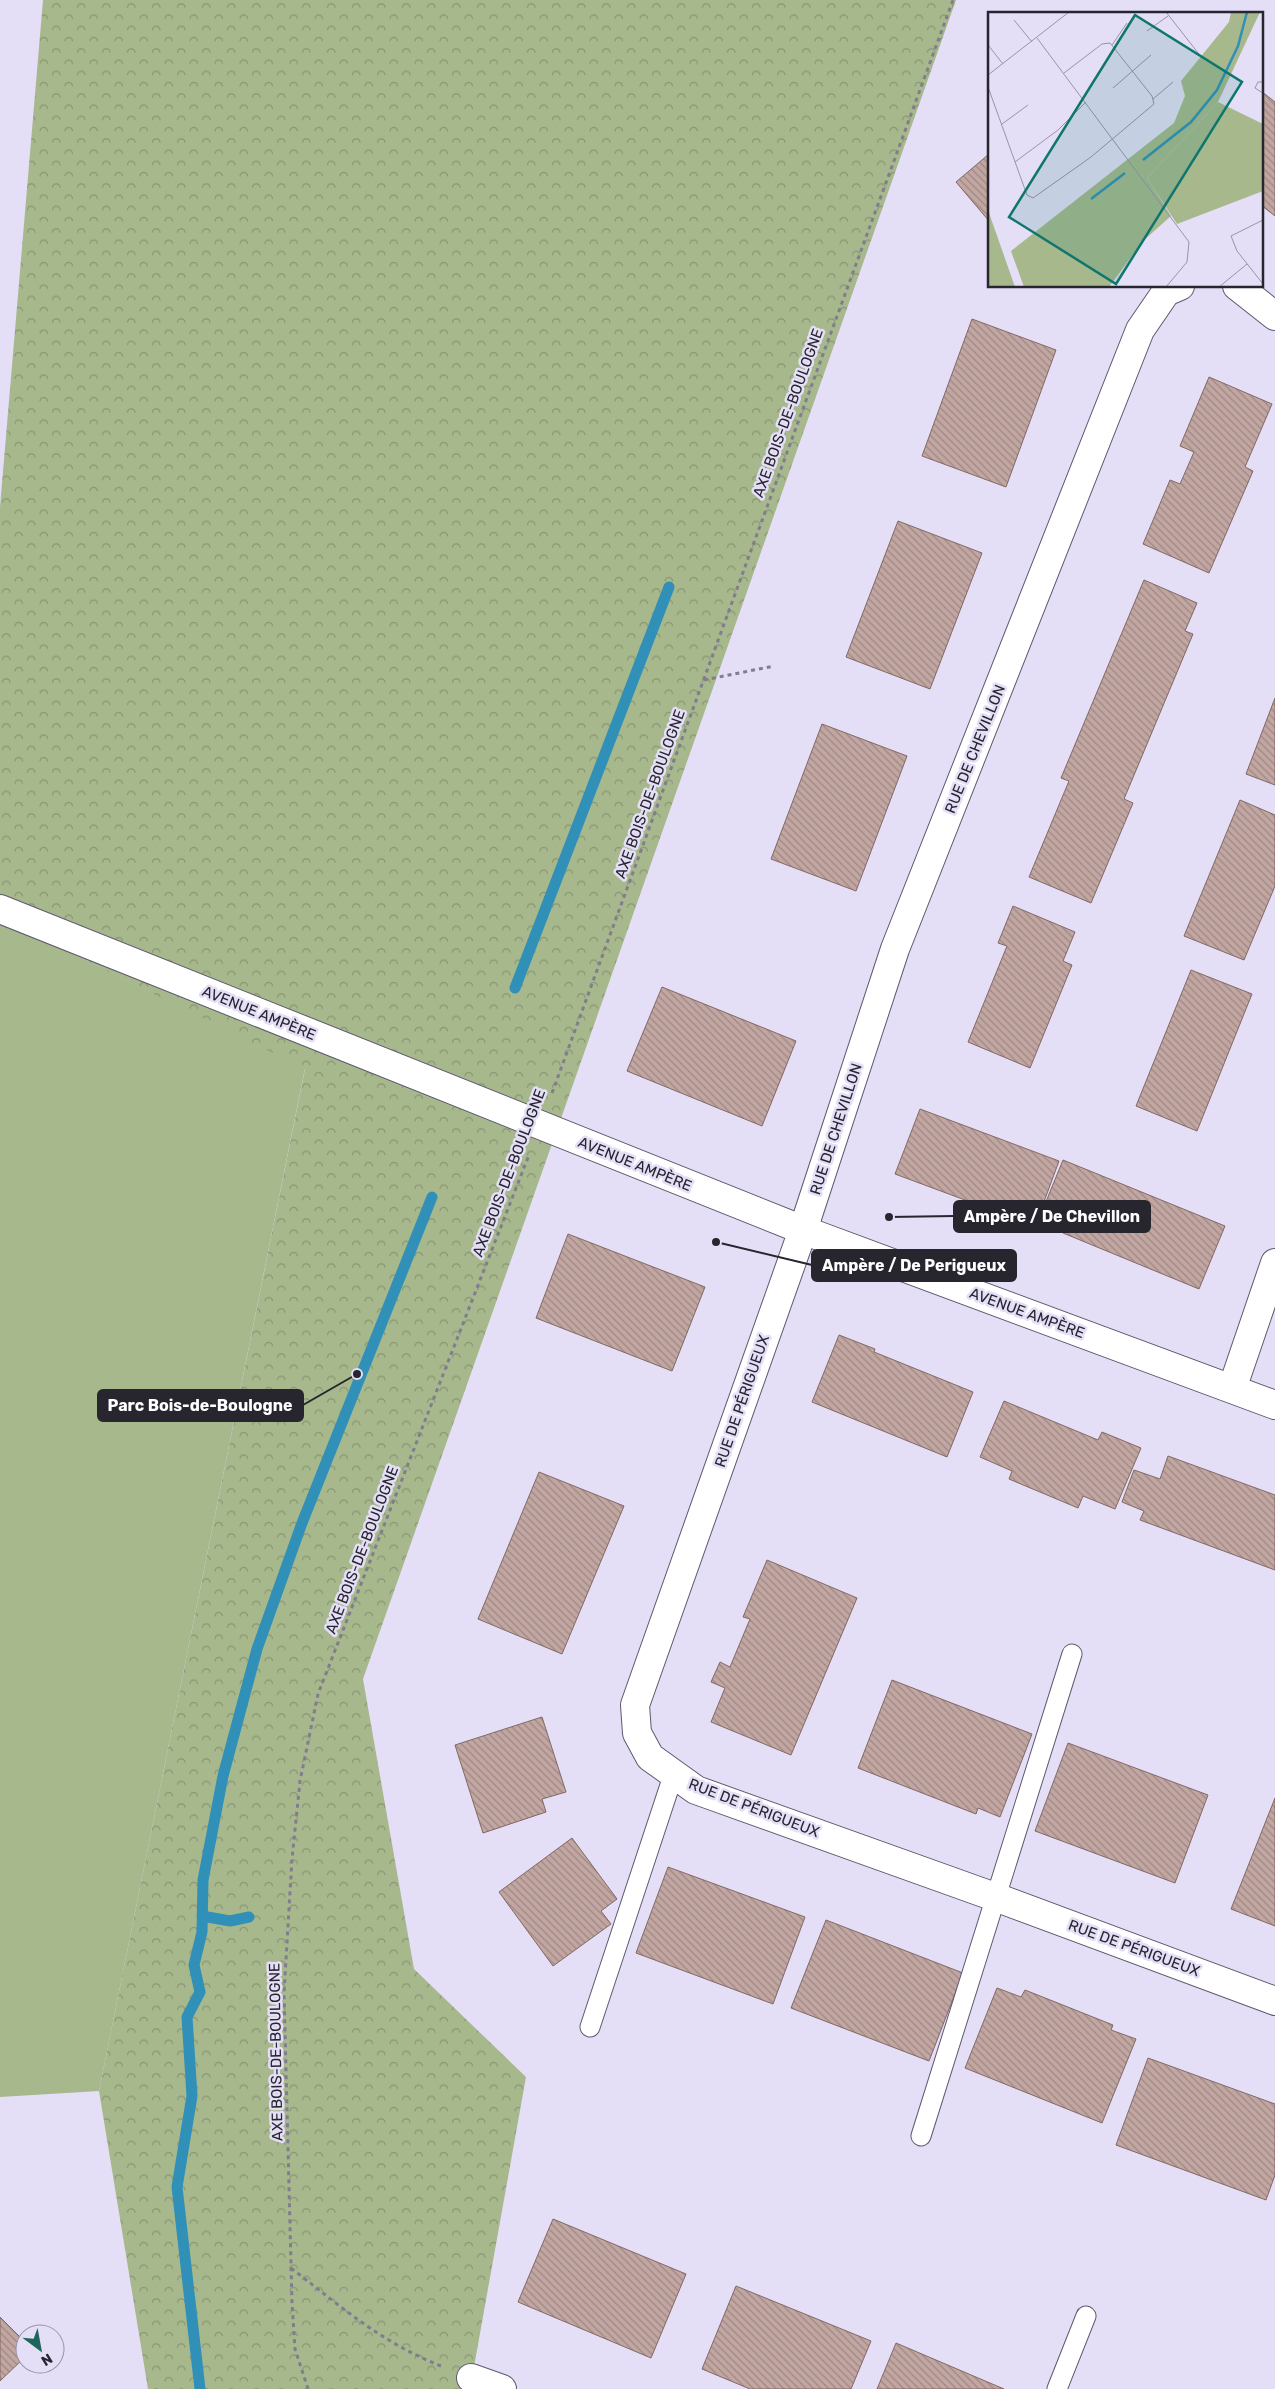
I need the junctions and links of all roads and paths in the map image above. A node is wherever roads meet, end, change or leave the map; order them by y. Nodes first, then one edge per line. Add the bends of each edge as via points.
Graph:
1 (953, 0) edge
2 (1175, 288) edge
3 (1240, 288) edge
4 (1275, 316) edge
5 (774, 666) dead end
6 (703, 680) junction
7 (0, 909) edge
8 (541, 1126) junction
9 (803, 1230) junction
10 (1275, 1263) edge
11 (1232, 1388) junction
12 (1275, 1405) edge
13 (1072, 1654) dead end
14 (674, 1776) junction
15 (995, 1897) junction
16 (1275, 2001) edge
17 (590, 2027) dead end
18 (921, 2136) dead end
19 (291, 2268) junction
20 (1086, 2316) dead end
21 (471, 2378) joint
22 (308, 2389) edge
23 (502, 2389) edge
24 (1057, 2389) edge

1 - 6 path, AXE BOIS-DE-BOULOGNE
2 - 9 street, RUE DE CHEVILLON via 1166,292 1140,330 895,949
3 - 4 street
5 - 6 path
6 - 8 path, AXE BOIS-DE-BOULOGNE
7 - 8 street, AVENUE AMPÈRE
8 - 9 street, AVENUE AMPÈRE
8 - 19 path, AXE BOIS-DE-BOULOGNE via 318,1694 300,1780 284,1993
9 - 11 street, AVENUE AMPÈRE
9 - 14 street, RUE DE PÉRIGUEUX via 634,1705 637,1733 650,1758
10 - 11 street
11 - 12 street, AVENUE AMPÈRE
13 - 15 lane
14 - 15 street, RUE DE PÉRIGUEUX via 696,1790
14 - 17 lane
15 - 16 street, RUE DE PÉRIGUEUX
15 - 18 lane
19 - 21 path via 381,2337
19 - 22 path, AXE BOIS-DE-BOULOGNE via 296,2349
20 - 24 lane
21 - 23 street

